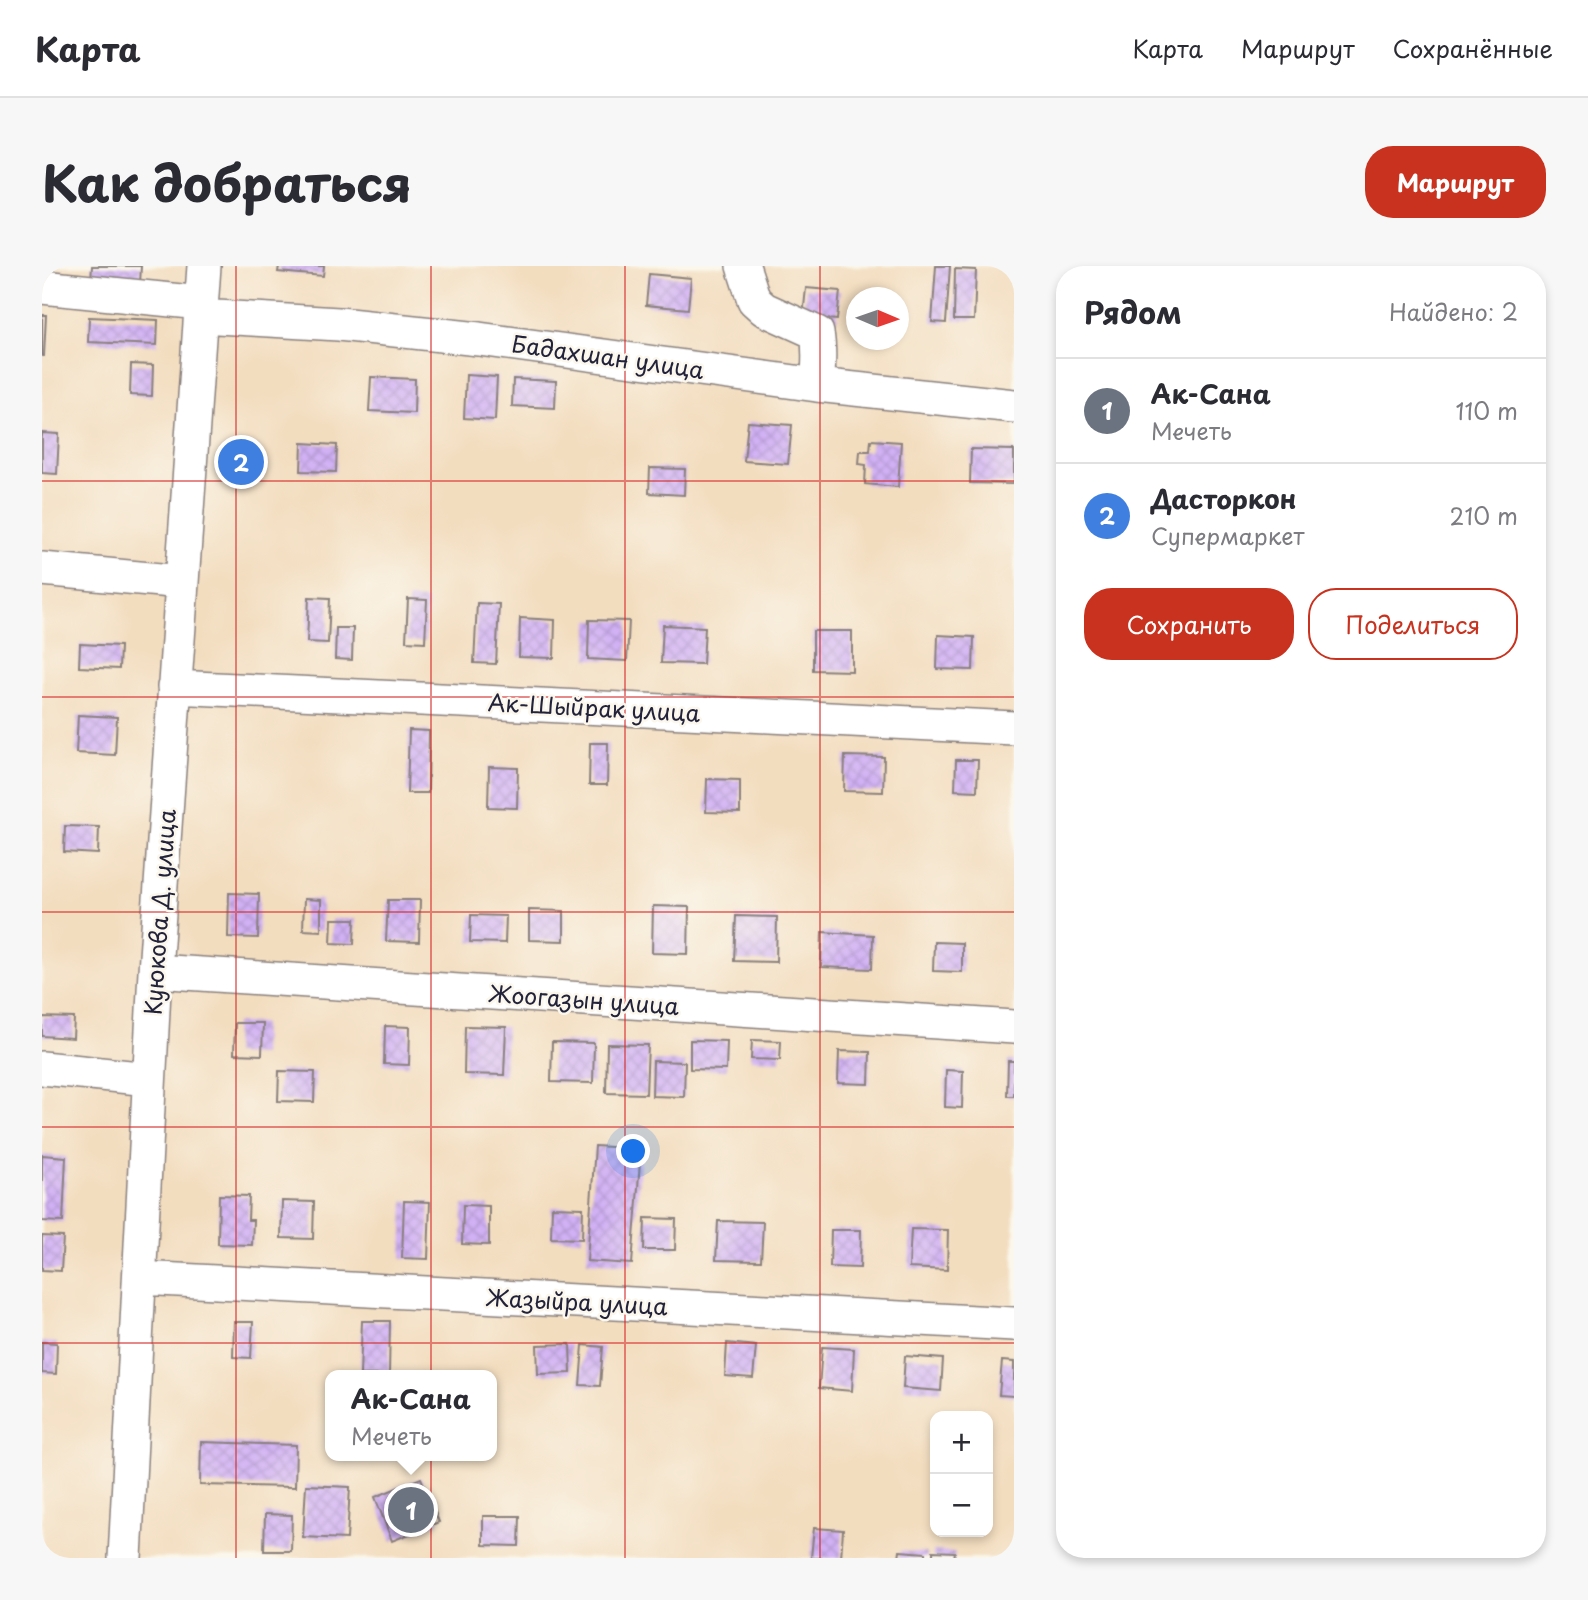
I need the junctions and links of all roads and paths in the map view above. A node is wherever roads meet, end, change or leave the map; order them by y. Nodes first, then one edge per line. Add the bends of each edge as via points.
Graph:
1 (204, 266) edge
2 (743, 266) edge
3 (42, 287) edge
4 (201, 310) junction
5 (818, 365) junction
6 (1014, 406) edge
7 (42, 569) edge
8 (182, 582) junction
9 (174, 687) junction
10 (1014, 727) edge
11 (155, 971) junction
12 (1014, 1027) edge
13 (42, 1068) edge
14 (149, 1079) junction
15 (140, 1278) junction
16 (1014, 1324) edge
17 (125, 1558) edge

1 - 4 street, Куюкова Д. улица
2 - 5 street via 754,300 764,309 817,332
3 - 4 street, Бадахшан улица
4 - 5 street, Бадахшан улица via 479,339
4 - 8 street, Куюкова Д. улица
5 - 6 street, Бадахшан улица
7 - 8 street
8 - 9 street, Куюкова Д. улица
9 - 10 street, Ак-Шыйрак улица
9 - 11 street, Куюкова Д. улица
11 - 12 street, Жоогазын улица
11 - 14 street, Куюкова Д. улица
13 - 14 street
14 - 15 street, Куюкова Д. улица
15 - 16 street, Жазыйра улица
15 - 17 street, Куюкова Д. улица

